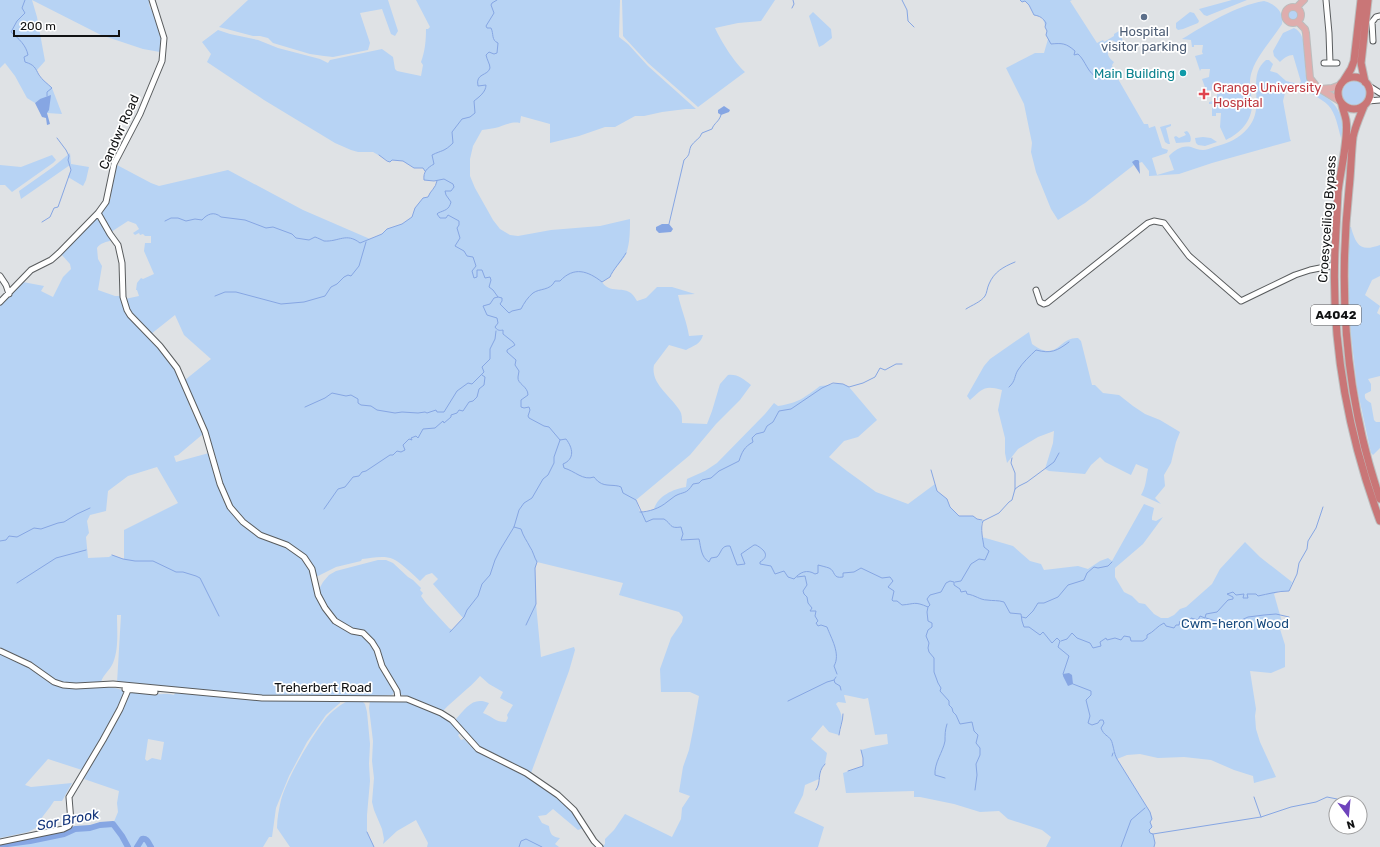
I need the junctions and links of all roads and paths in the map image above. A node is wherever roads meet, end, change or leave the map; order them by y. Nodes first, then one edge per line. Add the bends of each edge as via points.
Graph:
1 (152, 0) edge
2 (1304, 0) edge
3 (1326, 0) edge
4 (1361, 0) edge
5 (1368, 0) edge
6 (1297, 7) junction
7 (1380, 16) edge
8 (1298, 22) junction
9 (1373, 40) dead end
10 (1324, 63) dead end
11 (1330, 63) junction
12 (1337, 63) dead end
13 (1342, 82) junction
14 (1367, 84) junction
15 (1321, 89) junction
16 (1380, 93) edge
17 (1380, 100) edge
18 (1340, 102) junction
19 (1366, 103) junction
20 (98, 213) junction
21 (1335, 265) junction
22 (0, 276) edge
23 (1036, 290) dead end
24 (9, 294) junction
25 (0, 302) edge
26 (1380, 499) edge
27 (1380, 521) edge
28 (0, 651) edge
29 (113, 684) junction
30 (128, 690) junction
31 (168, 690) junction
32 (398, 698) junction
33 (0, 842) edge
34 (600, 847) edge

1 - 20 street, Candwr Road via 164,38 162,61 140,114 114,164 106,202
2 - 6 main road
3 - 11 street
4 - 13 highway via 1354,61
5 - 14 highway via 1361,63
6 - 8 main road via 1302,14
6 - 8 main road via 1290,7 1285,14 1288,22
7 - 9 street via 1372,22
8 - 15 main road via 1305,29 1307,36 1310,78
10 - 11 street
11 - 12 street
13 - 14 highway via 1355,77
13 - 15 main road via 1332,88
13 - 18 highway via 1337,95
14 - 16 street
14 - 19 highway via 1370,94
15 - 18 main road
17 - 19 street
18 - 19 highway via 1346,108 1355,110
18 - 21 highway, Croesyceiliog Bypass / A4042 via 1346,127 1338,193
19 - 26 highway, Croesyceiliog Bypass / A4042 via 1353,137 1347,211 1345,302 1357,418
20 - 24 street, Candwr Road via 51,260 31,270
20 - 32 street via 118,245 122,263 123,297 127,310 177,368 205,432 220,484 230,507 260,536 287,545 304,557 312,569 318,595 325,608 335,621 352,631 363,633 372,642 397,691
21 - 23 street via 1295,275 1241,302 1189,256 1164,223 1154,221 1148,223 1047,303 1040,302
21 - 27 highway, Croesyceiliog Bypass / A4042 via 1338,344 1347,407 1363,471
22 - 24 street
24 - 25 street, Candwr Road
28 - 29 street, Treherbert Road via 30,665 54,682 76,686
29 - 30 street
29 - 31 street, Treherbert Road
30 - 31 street
30 - 33 street via 103,740 68,797 69,826
31 - 32 street, Treherbert Road via 262,698
32 - 34 street, Treherbert Road via 407,699 441,713 452,720 478,749 526,773 558,795 574,810

